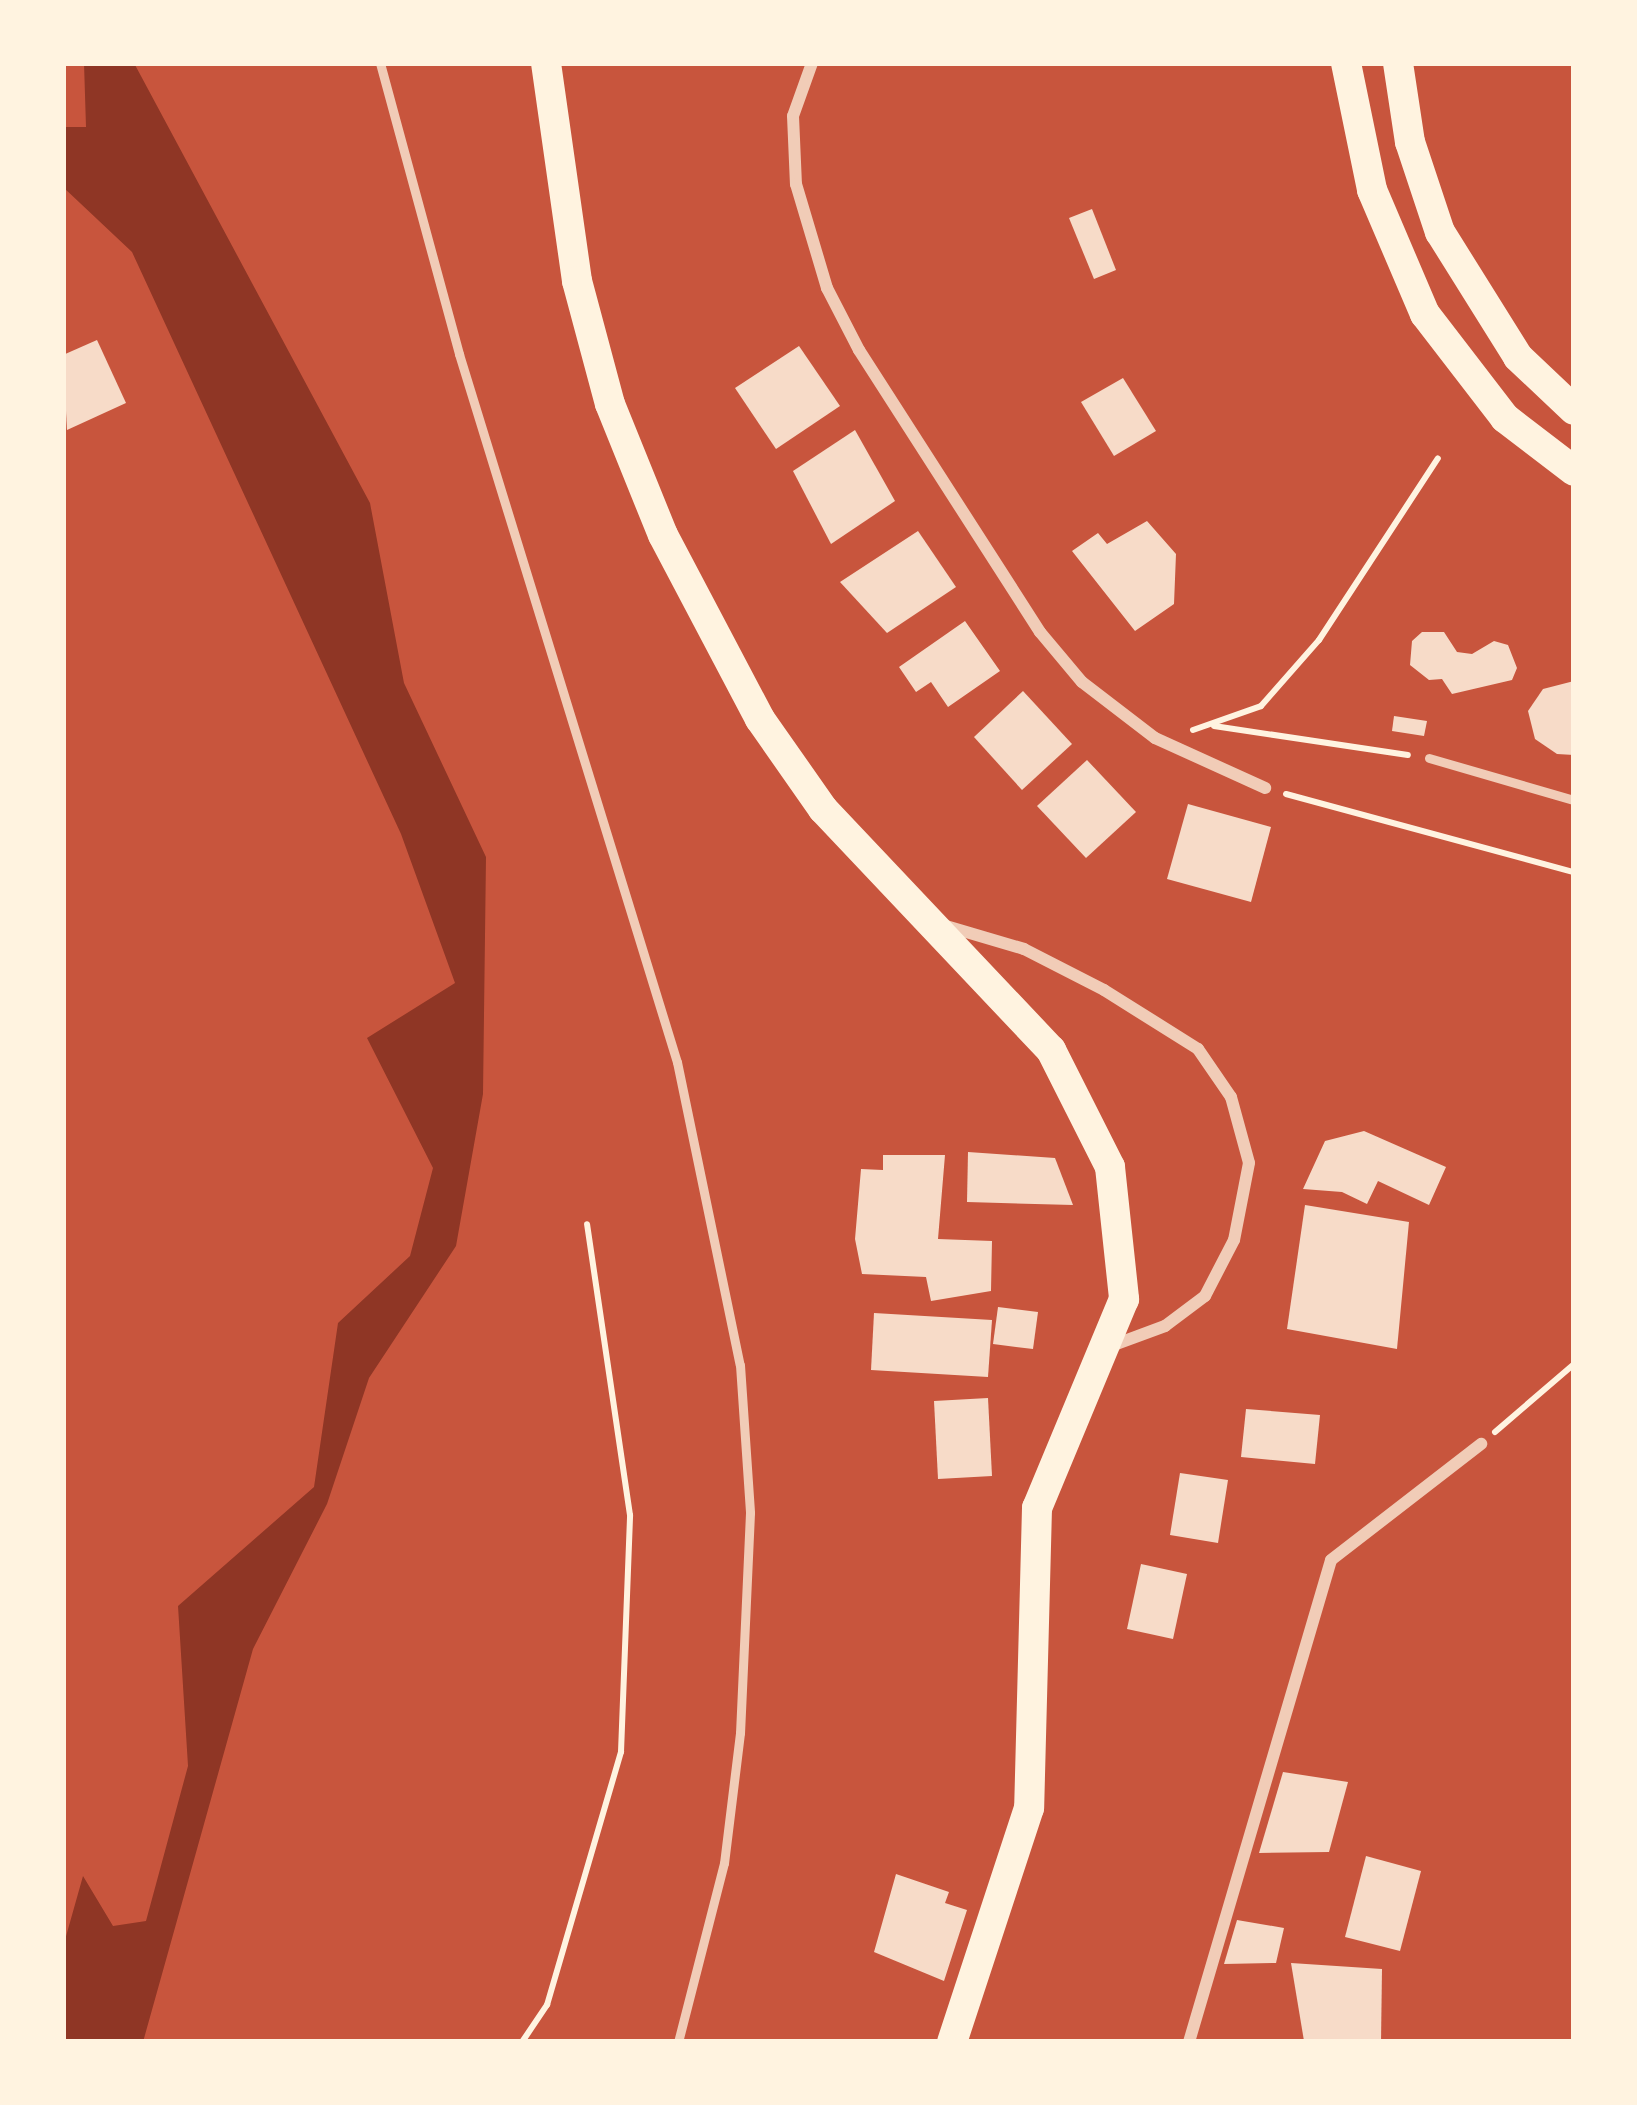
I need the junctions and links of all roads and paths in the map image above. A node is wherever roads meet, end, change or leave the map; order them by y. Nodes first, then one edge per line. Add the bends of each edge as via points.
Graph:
1 (380, 63) edge
2 (546, 63) edge
3 (812, 63) edge
4 (1346, 63) edge
5 (1398, 63) edge
6 (1574, 410) edge
7 (1438, 458) dead end
8 (1574, 471) edge
9 (1212, 726) junction
10 (1155, 738) junction
11 (1430, 758) joint
12 (1265, 788) joint
13 (1574, 800) edge
14 (1574, 872) edge
15 (936, 922) junction
16 (587, 1224) dead end
17 (1110, 1346) junction
18 (1574, 1364) edge
19 (1481, 1444) joint
20 (522, 2042) edge
21 (678, 2042) edge
22 (952, 2042) edge
23 (1189, 2042) edge

1 - 21 lane via 459,354 677,1062 740,1365 751,1513 740,1733 724,1863
2 - 15 main road via 577,281 610,404 663,535 760,719 823,809
3 - 10 street via 793,116 796,184 843,321 1040,632 1082,682
4 - 8 main road via 1372,190 1425,314 1504,418
5 - 6 main road via 1421,186 1447,248 1518,357
7 - 9 path via 1319,640 1261,706
9 - 10 path
9 - 11 path
10 - 12 street
11 - 13 lane
12 - 14 path
15 - 17 main road via 1052,1050 1086,1108 1110,1167 1123,1236 1124,1298
15 - 17 street via 1024,949 1104,990 1198,1049 1231,1097 1249,1163 1234,1240 1205,1296 1165,1327
16 - 20 path via 630,1515 621,1752 547,2005
17 - 22 main road via 1037,1508 1029,1808
18 - 19 path
19 - 23 street via 1331,1560

